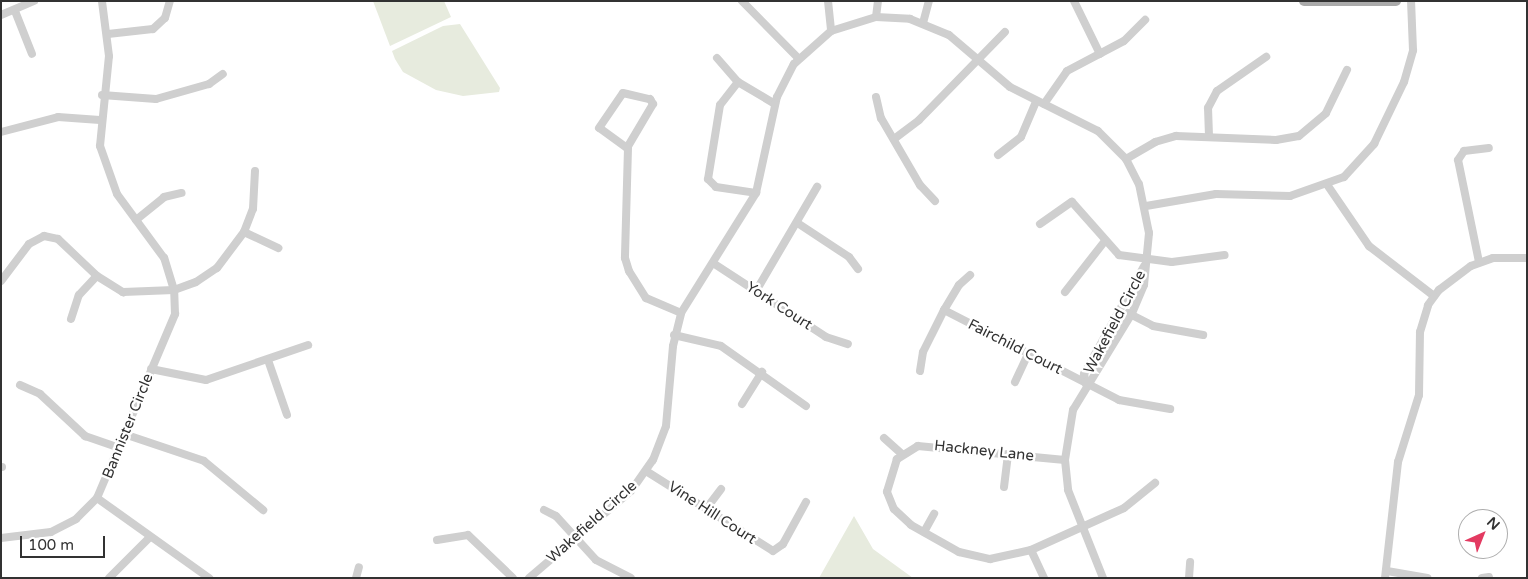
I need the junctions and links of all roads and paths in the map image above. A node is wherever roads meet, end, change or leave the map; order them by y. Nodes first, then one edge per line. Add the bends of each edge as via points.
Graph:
1 (34, 1) edge
2 (102, 1) edge
3 (170, 1) edge
4 (742, 1) edge
5 (828, 1) edge
6 (878, 1) edge
7 (929, 1) edge
8 (1074, 1) edge
9 (1304, 1) edge
10 (1396, 1) edge
11 (1411, 1) edge
12 (15, 11) junction
13 (1, 15) edge
14 (876, 17) junction
15 (1145, 20) dead end
16 (923, 24) junction
17 (831, 31) junction
18 (1005, 32) dead end
19 (108, 34) junction
20 (32, 54) dead end
21 (1100, 54) junction
22 (1266, 57) dead end
23 (716, 58) dead end
24 (798, 58) junction
25 (978, 60) junction
26 (1347, 70) dead end
27 (223, 74) dead end
28 (738, 82) junction
29 (102, 95) junction
30 (876, 97) dead end
31 (776, 101) junction
32 (1040, 103) junction
33 (100, 120) junction
34 (1, 132) edge
35 (1209, 136) junction
36 (894, 139) junction
37 (628, 148) junction
38 (1489, 148) dead end
39 (998, 155) dead end
40 (1126, 159) junction
41 (255, 171) dead end
42 (1328, 186) junction
43 (817, 187) dead end
44 (182, 193) dead end
45 (756, 193) junction
46 (935, 201) dead end
47 (1146, 206) junction
48 (136, 220) junction
49 (799, 224) junction
50 (1040, 224) dead end
51 (244, 232) junction
52 (1104, 242) junction
53 (279, 248) dead end
54 (1225, 255) dead end
55 (1527, 258) edge
56 (1147, 260) junction
57 (1479, 262) junction
58 (713, 263) junction
59 (858, 269) dead end
60 (970, 275) dead end
61 (97, 276) junction
62 (1, 281) edge
63 (174, 290) junction
64 (756, 291) junction
65 (1065, 292) dead end
66 (1434, 296) junction
67 (944, 310) junction
68 (1122, 310) junction
69 (681, 312) junction
70 (1131, 315) junction
71 (70, 319) dead end
72 (674, 335) junction
73 (1203, 335) dead end
74 (308, 344) dead end
75 (848, 344) dead end
76 (1028, 354) junction
77 (268, 360) junction
78 (151, 369) junction
79 (920, 371) dead end
80 (762, 372) junction
81 (1015, 382) dead end
82 (1086, 384) junction
83 (20, 385) dead end
84 (742, 404) dead end
85 (806, 406) dead end
86 (1170, 409) dead end
87 (288, 415) dead end
88 (124, 434) junction
89 (884, 438) dead end
90 (120, 448) junction
91 (902, 454) junction
92 (1008, 454) junction
93 (1065, 460) junction
94 (646, 471) junction
95 (1155, 483) dead end
96 (1004, 487) dead end
97 (721, 489) dead end
98 (97, 498) junction
99 (806, 502) dead end
100 (706, 509) junction
101 (263, 510) dead end
102 (544, 510) dead end
103 (934, 514) dead end
104 (1080, 527) junction
105 (924, 532) junction
106 (150, 537) junction
107 (1, 538) edge
108 (576, 539) junction
109 (437, 540) dead end
110 (1032, 550) junction
111 (1190, 562) dead end
112 (360, 567) dead end
113 (1386, 574) edge
114 (1489, 577) edge
115 (109, 578) edge
116 (209, 578) edge
117 (356, 578) edge
118 (513, 578) edge
119 (529, 578) edge
120 (631, 578) edge
121 (1044, 578) edge
122 (1103, 578) edge
123 (1189, 578) edge
124 (1426, 578) edge
125 (1482, 578) edge

1 - 12 street
2 - 19 street, Bannister Circle
3 - 19 street via 165,18 153,29
4 - 24 street
5 - 17 street
6 - 14 street
7 - 16 street
8 - 21 street
9 - 10 main road
11 - 42 street via 1411,59 1391,113 1360,162
12 - 13 street
12 - 20 street
14 - 16 street, Wakefield Circle
14 - 17 street, Wakefield Circle
15 - 21 street via 1124,41
16 - 25 street, Wakefield Circle via 950,35
17 - 24 street, Wakefield Circle
18 - 25 street
19 - 29 street, Bannister Circle
21 - 32 street via 1062,75
22 - 35 street via 1216,91 1208,108
23 - 28 street
24 - 31 street, Wakefield Circle
25 - 32 street, Wakefield Circle via 1003,82
25 - 36 street via 919,120
26 - 35 street via 1326,112 1299,136 1276,140
27 - 29 street via 209,84 156,100
28 - 31 street
28 - 45 street via 720,105 708,179 716,187
29 - 33 street, Bannister Circle
30 - 36 street via 878,112
31 - 45 street, Wakefield Circle
32 - 39 street via 1022,137
32 - 40 street, Wakefield Circle via 1090,125
33 - 34 street via 58,117
33 - 48 street, Bannister Circle via 108,174
35 - 40 street via 1162,139
36 - 46 street via 925,192
37 - 37 street via 598,128 623,93 650,99 653,104
37 - 69 street via 625,258 629,271 646,298
38 - 57 street via 1464,151 1458,160
40 - 47 street, Wakefield Circle
41 - 51 street via 254,200
42 - 47 street via 1290,196 1216,194
42 - 66 street via 1369,246
43 - 49 street
44 - 48 street via 164,197
45 - 58 street, Wakefield Circle
47 - 56 street, Wakefield Circle
48 - 63 street, Bannister Circle via 164,258
49 - 59 street via 842,252
49 - 64 street
50 - 52 street via 1072,202
51 - 53 street
51 - 63 street via 216,268
52 - 56 street via 1119,254
52 - 65 street
54 - 56 street via 1172,262
55 - 57 street
56 - 68 street, Wakefield Circle
56 - 70 street, Wakefield Circle via 1144,285
57 - 66 street
58 - 64 street, York Court
58 - 69 street, Wakefield Circle
60 - 67 street via 959,285
61 - 62 street via 58,239 44,236 25,248
61 - 63 street via 127,293
61 - 71 street via 79,295
63 - 78 street, Bannister Circle via 172,324
64 - 75 street, York Court via 826,337
66 - 113 street via 1420,332 1419,395 1398,462
67 - 76 street, Fairchild Court
67 - 79 street via 922,352
68 - 70 street
68 - 82 street, Wakefield Circle via 1084,374
69 - 72 street, Wakefield Circle
70 - 73 street via 1153,326
70 - 82 street, Wakefield Circle via 1093,380
72 - 80 street via 714,343
72 - 94 street, Wakefield Circle via 666,426
74 - 77 street
76 - 81 street
76 - 82 street, Fairchild Court
77 - 78 street via 200,381
77 - 87 street
78 - 88 street, Bannister Circle
80 - 84 street
80 - 85 street
82 - 86 street, Fairchild Court via 1128,404
82 - 93 street, Wakefield Circle via 1073,410
83 - 90 street via 40,394 84,436
88 - 90 street, Bannister Circle
88 - 101 street via 204,461
89 - 91 street
90 - 98 street, Bannister Circle
91 - 92 street, Hackney Lane via 925,445
91 - 105 street via 888,479 888,497 902,518
92 - 93 street, Hackney Lane
92 - 96 street
93 - 104 street, Wakefield Circle via 1068,490
94 - 100 street, Vine Hill Court
94 - 108 street, Wakefield Circle via 631,491
95 - 104 street via 1124,508
97 - 100 street
98 - 106 street
98 - 107 street, Bannister Circle via 76,519 51,532
99 - 100 street, Vine Hill Court via 779,549 766,548
102 - 108 street
103 - 105 street
104 - 110 street
104 - 122 street, Wakefield Circle
105 - 110 street via 959,552 983,558
106 - 115 street
106 - 116 street
108 - 119 street, Wakefield Circle
108 - 120 street via 601,564
109 - 118 street via 468,535
110 - 121 street
111 - 123 street
112 - 117 street
113 - 124 street
114 - 125 street

